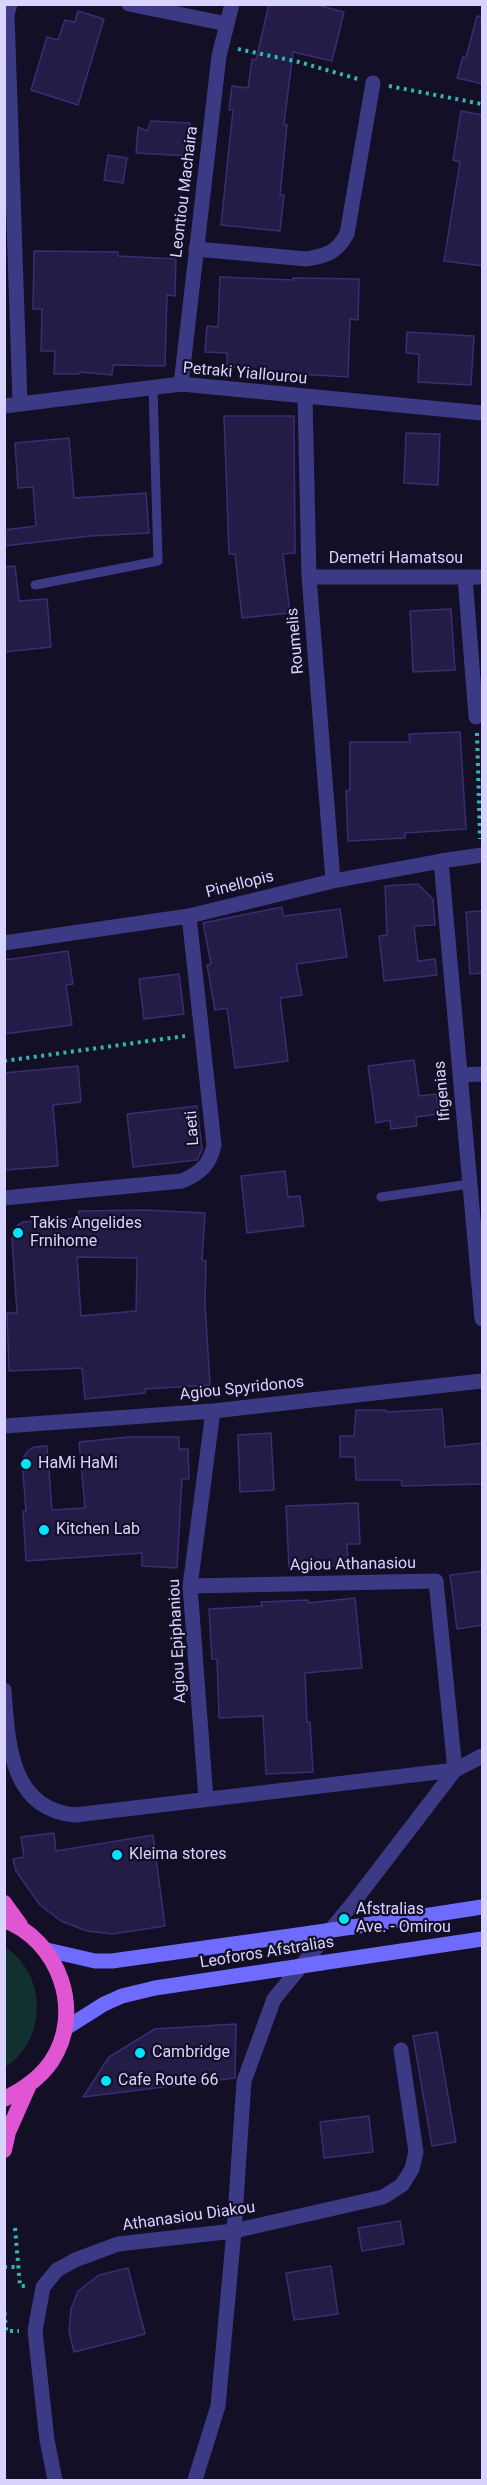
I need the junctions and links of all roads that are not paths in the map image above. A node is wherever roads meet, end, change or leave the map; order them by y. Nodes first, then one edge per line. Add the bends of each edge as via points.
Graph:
1 (10, 4) edge
2 (129, 4) edge
3 (232, 4) edge
4 (227, 24) junction
5 (373, 83) road end
6 (196, 249) junction
7 (182, 384) junction
8 (153, 388) junction
9 (305, 398) junction
10 (21, 404) junction
11 (4, 406) edge
12 (483, 413) edge
13 (309, 577) junction
14 (465, 577) junction
15 (483, 578) edge
16 (35, 585) dead end
17 (476, 717) road end
18 (482, 855) edge
19 (441, 861) junction
20 (333, 882) junction
21 (189, 916) junction
22 (4, 943) edge
23 (483, 1074) edge
24 (460, 1075) junction
25 (470, 1184) junction
26 (381, 1197) dead end
27 (4, 1198) edge
28 (483, 1319) edge
29 (483, 1381) edge
30 (213, 1411) junction
31 (4, 1426) edge
32 (190, 1586) junction
33 (4, 1690) edge
34 (483, 1756) edge
35 (455, 1770) junction
36 (206, 1799) junction
37 (4, 1903) edge
38 (483, 1907) edge
39 (12, 1923) edge
40 (483, 1939) edge
41 (47, 1950) junction
42 (66, 2028) junction
43 (401, 2050) dead end
44 (28, 2087) junction
45 (4, 2099) edge
46 (4, 2150) edge
47 (234, 2231) junction
48 (55, 2481) edge
49 (195, 2481) edge

1 - 10 street via 7,14
2 - 4 street
3 - 4 street, Leontiou Machaira
4 - 6 street, Leontiou Machaira
5 - 6 street via 347,234 339,247 325,256 307,259
6 - 7 street, Leontiou Machaira
7 - 8 street, Petraki Yiallourou
7 - 9 street, Petraki Yiallourou
8 - 10 street, Petraki Yiallourou
8 - 16 lane via 158,561
9 - 12 street, Petraki Yiallourou
9 - 13 street, Roumelis
10 - 11 street, Petraki Yiallourou
13 - 14 street, Demetri Hamatsou
13 - 20 street, Roumelis
14 - 15 street, Demetri Hamatsou
14 - 17 street
18 - 19 street, Pinellopis
19 - 20 street, Pinellopis
19 - 24 street, Ifigenias
20 - 21 street, Pinellopis
21 - 22 street, Pinellopis
21 - 27 street, Laeti via 214,1145 206,1166 182,1181
23 - 24 street
24 - 25 street, Ifigenias
25 - 26 lane
25 - 28 street, Ifigenias
29 - 30 street, Agiou Spyridonos
30 - 31 street, Agiou Spyridonos
30 - 32 street, Agiou Epiphaniou
32 - 35 street, Agiou Athanasiou via 436,1581
32 - 36 street, Agiou Epiphaniou
33 - 36 street via 17,1775 33,1795 53,1810 75,1815
34 - 35 street
35 - 36 street
35 - 47 street via 274,1999 244,2082
37 - 39 highway
38 - 41 main road, Leoforos Afstralias, bridge via 112,1961 94,1961
39 - 41 highway
40 - 42 main road, Leoforos Afstralias, bridge via 155,1988 104,2004
41 - 42 highway via 60,1975 66,2001
42 - 44 highway via 52,2061
43 - 47 street, Athanasiou Diakou via 416,2152 402,2185 383,2198
44 - 45 highway
44 - 46 highway
47 - 48 street, Athanasiou Diakou via 118,2244 57,2270 43,2287 35,2331
47 - 49 street via 218,2406

